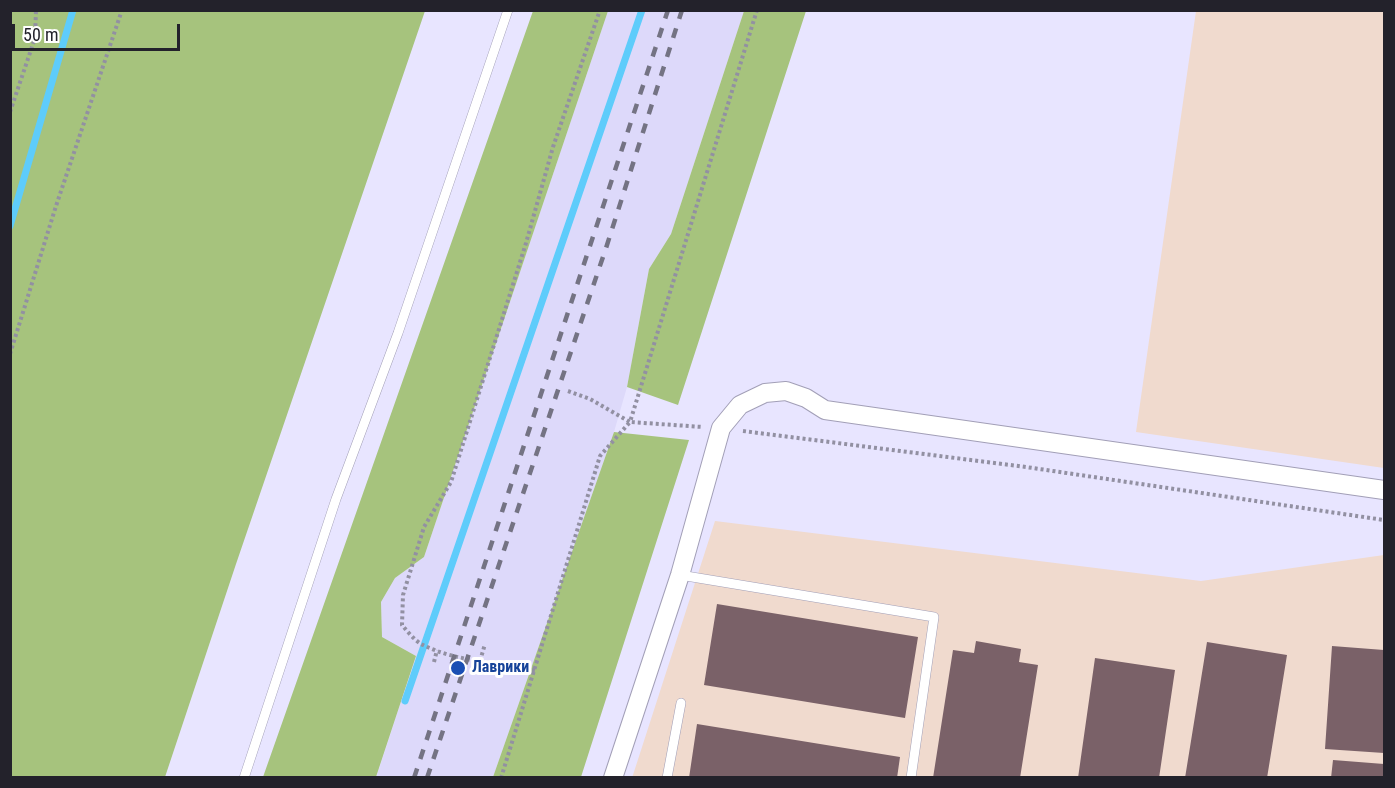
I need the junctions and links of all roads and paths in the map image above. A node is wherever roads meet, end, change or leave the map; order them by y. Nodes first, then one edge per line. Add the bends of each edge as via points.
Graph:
1 (36, 10) edge
2 (122, 10) edge
3 (508, 10) edge
4 (600, 10) edge
5 (757, 10) edge
6 (10, 112) edge
7 (10, 354) edge
8 (568, 391) dead end
9 (630, 422) junction
10 (721, 428) junction
11 (1384, 490) edge
12 (1384, 520) edge
13 (680, 575) junction
14 (485, 644) dead end
15 (437, 650) junction
16 (480, 661) junction
17 (434, 662) dead end
18 (535, 670) junction
19 (681, 703) dead end
20 (244, 777) edge
21 (501, 777) edge
22 (613, 777) edge
23 (667, 777) edge
24 (911, 777) edge

1 - 6 path via 35,38
2 - 7 path
3 - 20 lane
4 - 15 path via 552,147 523,254 451,482 424,527 403,595 402,625 420,644
5 - 9 path
8 - 9 path
9 - 10 path
9 - 18 path via 600,456
10 - 11 street via 740,405 765,393 786,392 825,410
10 - 12 path via 1026,467
10 - 13 street
13 - 22 street
13 - 24 lane via 934,617
14 - 16 path
15 - 16 path
15 - 17 path
16 - 18 path
18 - 21 path
19 - 23 lane

